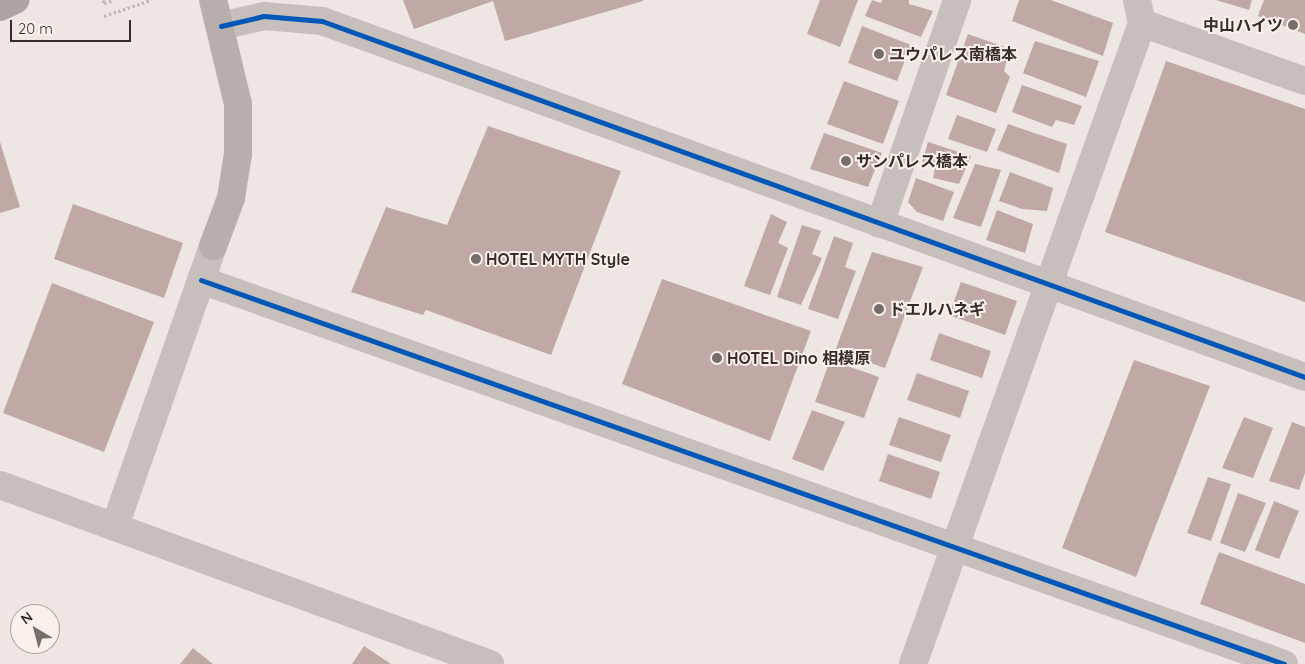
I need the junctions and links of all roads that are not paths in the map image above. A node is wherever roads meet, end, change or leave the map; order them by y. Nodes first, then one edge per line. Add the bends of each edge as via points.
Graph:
1 (15, 0) edge
2 (213, 0) edge
3 (956, 0) edge
4 (0, 7) edge
5 (1140, 12) edge
6 (221, 26) junction
7 (1305, 80) edge
8 (880, 224) junction
9 (202, 280) junction
10 (1047, 285) junction
11 (1305, 377) edge
12 (0, 484) edge
13 (115, 526) junction
14 (957, 547) junction
15 (490, 664) edge
16 (913, 664) edge
17 (1284, 664) edge

1 - 4 highway
2 - 6 street
3 - 8 street
5 - 7 street
5 - 10 street
6 - 8 street via 264,16 322,21
6 - 9 street via 238,104 238,154 231,198
8 - 10 street
9 - 13 street
9 - 14 street
10 - 11 street
10 - 14 street
12 - 13 street
13 - 15 street
14 - 16 street
14 - 17 street

